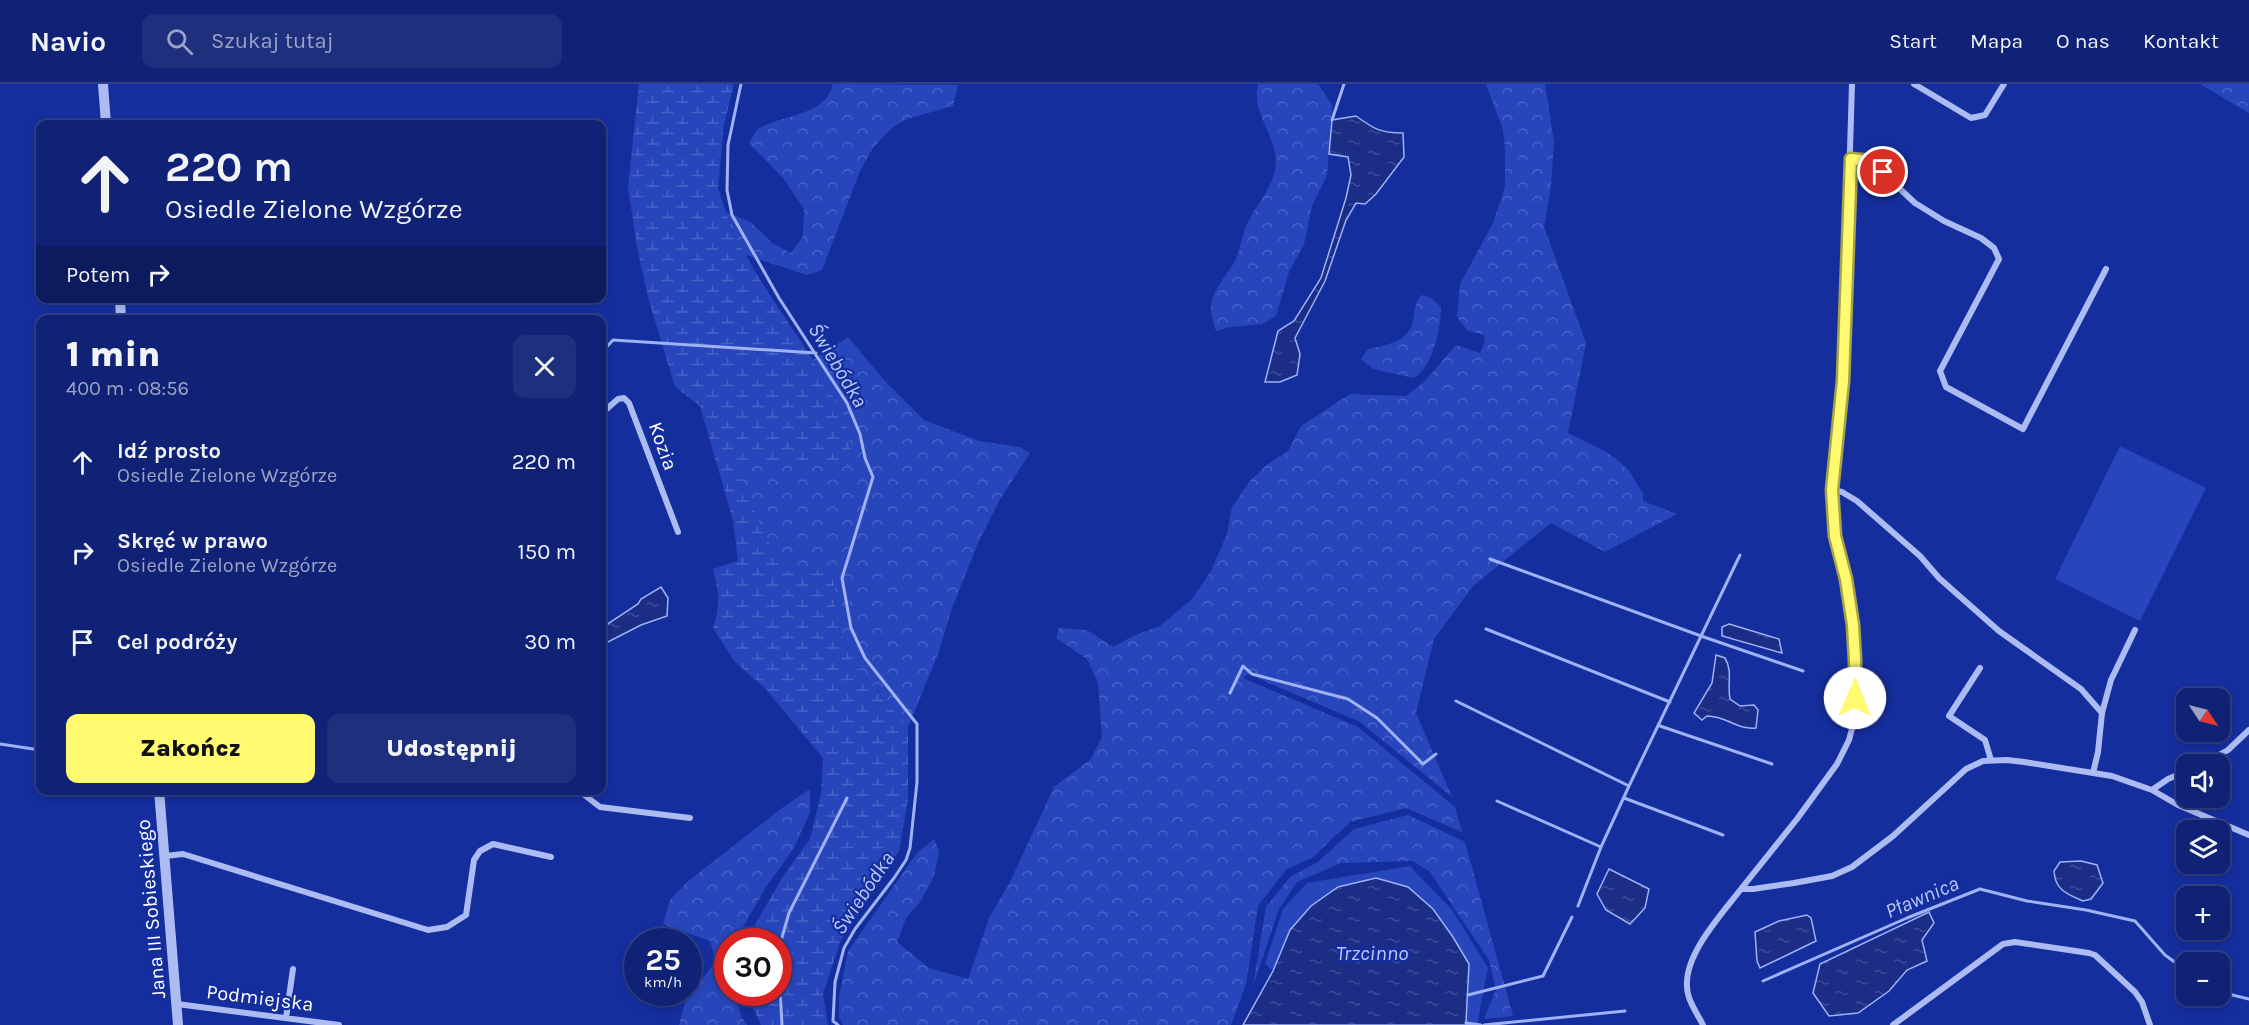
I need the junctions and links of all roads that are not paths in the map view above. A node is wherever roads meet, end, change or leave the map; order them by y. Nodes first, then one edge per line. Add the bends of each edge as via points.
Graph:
1 (103, 84) edge
2 (1852, 84) edge
3 (1914, 84) edge
4 (2004, 84) edge
5 (106, 120) edge
6 (1851, 159) junction
7 (2106, 269) dead end
8 (606, 410) edge
9 (1832, 490) junction
10 (678, 532) dead end
11 (2135, 630) dead end
12 (1980, 668) dead end
13 (2102, 713) junction
14 (2249, 730) edge
15 (2219, 754) edge
16 (1991, 760) junction
17 (2093, 773) junction
18 (2176, 776) edge
19 (2152, 790) junction
20 (159, 795) edge
21 (584, 795) edge
22 (690, 818) dead end
23 (2249, 835) edge
24 (165, 856) junction
25 (551, 857) dead end
26 (1741, 889) junction
27 (293, 969) dead end
28 (177, 1004) junction
29 (286, 1018) junction
30 (178, 1025) edge
31 (339, 1025) edge
32 (1704, 1025) edge
33 (1893, 1025) edge
34 (2150, 1025) edge

1 - 5 street
2 - 6 street
3 - 4 street via 1971,118 1985,115
6 - 7 street via 1870,161 1928,213 1994,248 1999,259 1940,371 1946,387 2023,429
6 - 9 street via 1843,381
8 - 10 street, Kozia via 618,399 629,403
9 - 13 street via 1857,501 1999,631 2081,689
9 - 26 street via 1835,536 1853,632 1850,740 1824,783
11 - 13 street
12 - 16 street via 1949,716 1985,740
13 - 17 street
14 - 15 street
16 - 17 street
16 - 26 street via 1966,769 1885,843 1852,867 1832,876
17 - 19 street
18 - 19 street
19 - 23 street
20 - 24 street, Jana III Sobieskiego
21 - 22 street via 600,807
24 - 25 street via 183,854 428,930 447,927 466,915 474,860 480,851 493,844
24 - 28 street, Jana III Sobieskiego
26 - 32 street via 1693,956 1688,972 1686,988
27 - 29 street
28 - 29 street, Podmiejska
28 - 30 street, Jana III Sobieskiego
29 - 31 street, Podmiejska
33 - 34 street via 2003,944 2015,942 2095,956 2142,1002

